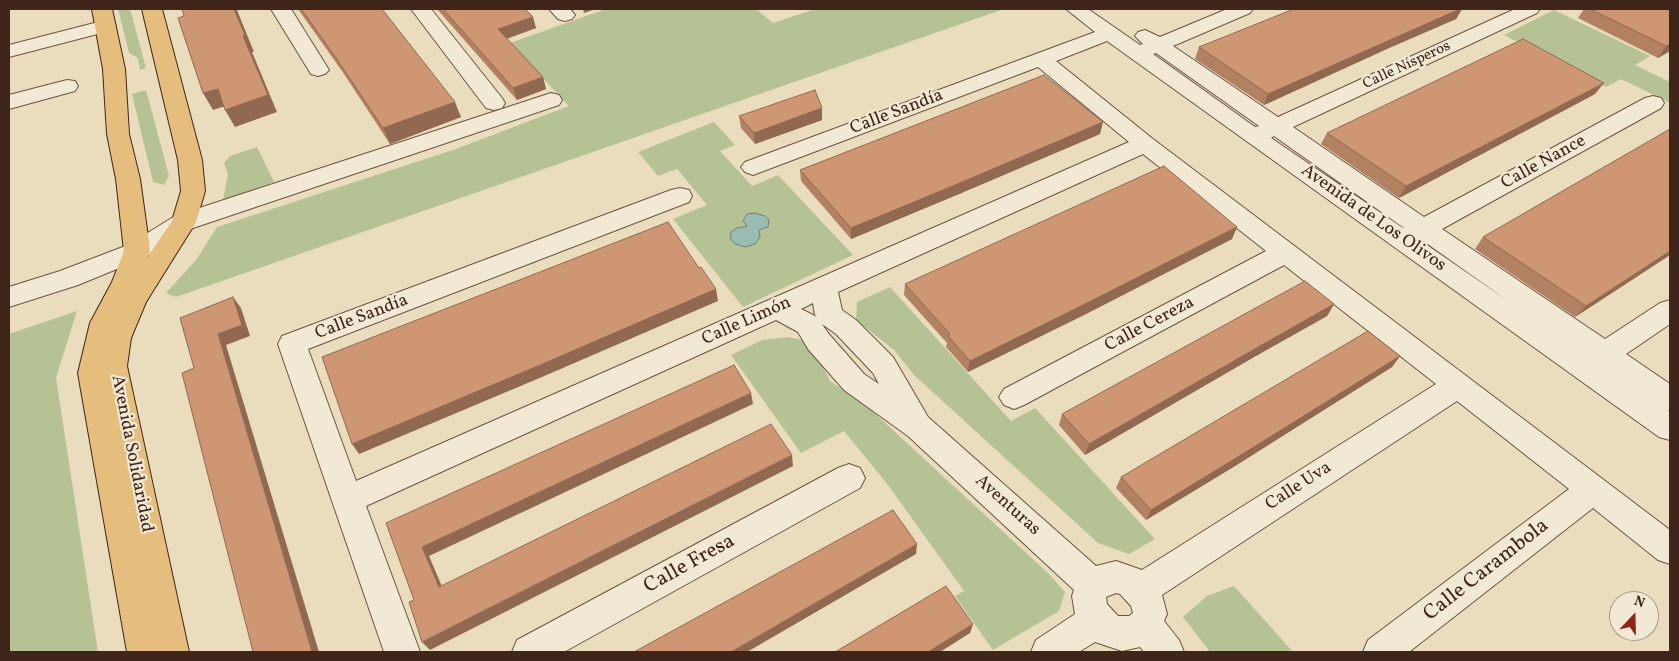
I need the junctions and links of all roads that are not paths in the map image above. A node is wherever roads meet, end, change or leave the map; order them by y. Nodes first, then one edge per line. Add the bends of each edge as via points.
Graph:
1 (152, 9) edge
2 (281, 9) edge
3 (421, 9) edge
4 (1076, 9) edge
5 (1106, 9) edge
6 (1243, 9) edge
7 (1530, 9) edge
8 (103, 16) edge
9 (9, 35) edge
10 (1104, 35) junction
11 (1153, 47) junction
12 (9, 50) edge
13 (1040, 58) junction
14 (318, 70) dead end
15 (67, 86) dead end
16 (552, 100) dead end
17 (494, 103) dead end
18 (1653, 103) dead end
19 (10, 109) edge
20 (1272, 129) junction
21 (1145, 144) junction
22 (753, 167) dead end
23 (680, 196) dead end
24 (184, 222) junction
25 (1420, 230) junction
26 (137, 250) junction
27 (1286, 252) junction
28 (824, 288) junction
29 (9, 297) edge
30 (777, 308) junction
31 (1670, 310) edge
32 (818, 320) junction
33 (1602, 356) junction
34 (1458, 385) junction
35 (1014, 397) dead end
36 (1670, 399) edge
37 (1670, 428) edge
38 (849, 478) dead end
39 (1593, 489) junction
40 (348, 499) junction
41 (1670, 550) edge
42 (1094, 586) junction
43 (1141, 590) junction
44 (1097, 620) junction
45 (1145, 625) junction
46 (145, 652) edge
47 (171, 652) edge
48 (402, 652) edge
49 (530, 652) edge
50 (1049, 652) edge
51 (1166, 652) edge
52 (1381, 652) edge

1 - 24 main road, Avenida Solidaridad via 190,160 193,191
2 - 14 street
3 - 17 street
4 - 10 street, Avenida de Los Olivos
5 - 11 street, Avenida de Los Olivos
6 - 11 street
7 - 20 street, Calle Nísperos
8 - 9 street
8 - 12 street
8 - 26 main road, Avenida Solidaridad via 114,69 118,134
10 - 11 street, Avenida de Los Olivos
10 - 13 street, Calle Sandía
11 - 20 street, Avenida de Los Olivos
13 - 21 street
13 - 22 street, Calle Sandía
15 - 19 street
16 - 24 street
18 - 25 street, Calle Nance
20 - 25 street, Avenida de Los Olivos
21 - 27 street
21 - 28 street, Calle Limón
23 - 40 street, Calle Sandía via 292,344
24 - 26 street
24 - 47 main road, Avenida Solidaridad via 134,299 117,338 113,366
25 - 33 street, Avenida de Los Olivos
26 - 29 street via 69,278
26 - 46 main road, Avenida Solidaridad via 104,324 92,373
27 - 34 street
27 - 35 street, Calle Cereza
28 - 30 street, Calle Limón
28 - 32 street, Aventuras
30 - 32 street, Aventuras
30 - 40 street, Calle Limón
31 - 33 street
32 - 42 street, Aventuras via 818,341 854,382 919,426
33 - 36 street, Avenida de Los Olivos
33 - 37 street, Avenida de Los Olivos
34 - 39 street
34 - 43 street, Calle Uva
38 - 49 street, Calle Fresa
39 - 41 street
39 - 52 street, Calle Carambola
40 - 48 street, Calle Sandía
42 - 43 street via 1104,579 1116,577 1130,581
42 - 44 street via 1089,596 1090,608
43 - 45 street via 1150,614
44 - 45 street via 1108,630 1122,634 1135,632
44 - 50 street
45 - 51 street

